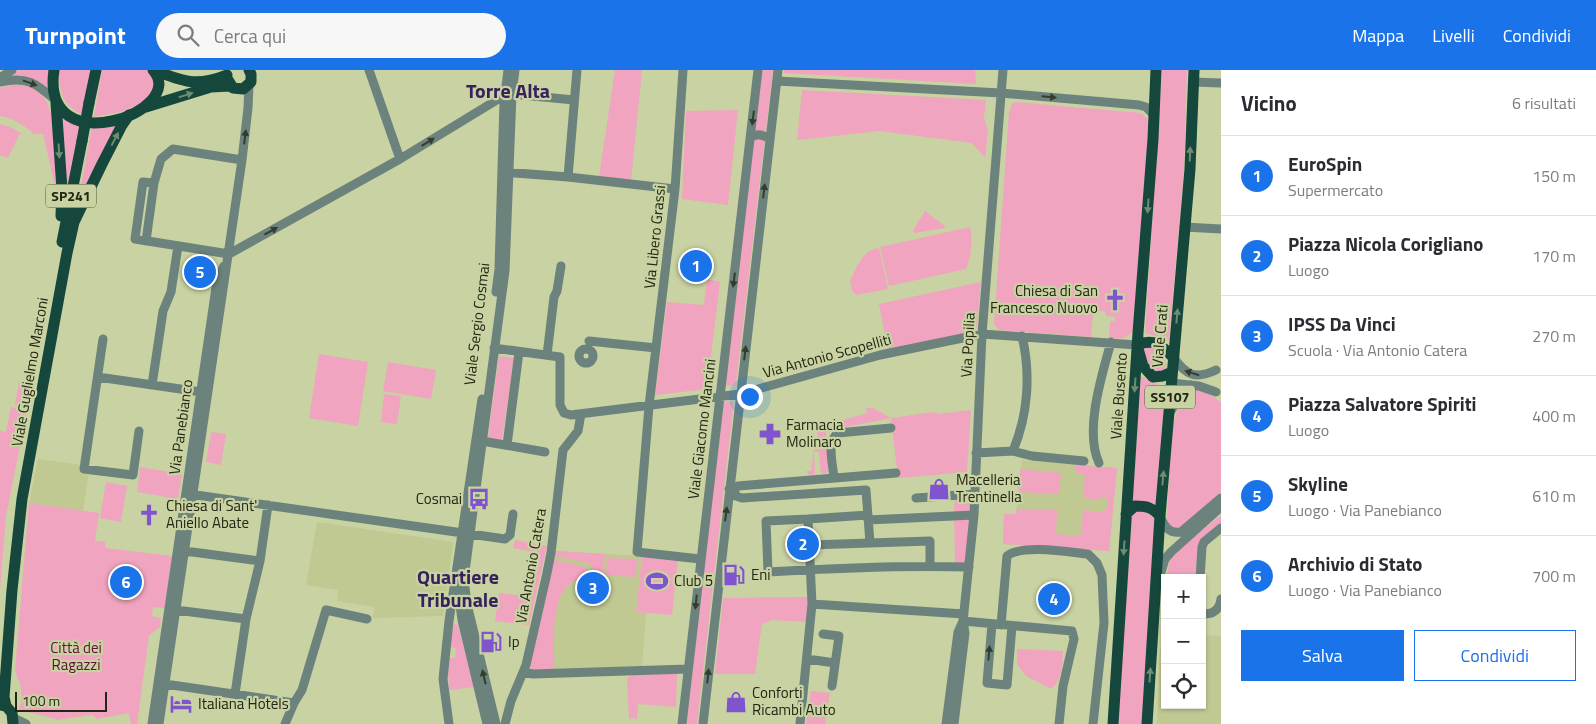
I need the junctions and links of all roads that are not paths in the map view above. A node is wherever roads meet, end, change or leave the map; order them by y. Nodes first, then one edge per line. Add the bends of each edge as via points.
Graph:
1 (3, 70) edge
2 (12, 70) edge
3 (54, 70) edge
4 (96, 70) edge
5 (154, 70) edge
6 (249, 70) edge
7 (369, 70) edge
8 (508, 70) edge
9 (515, 70) edge
10 (577, 70) edge
11 (683, 70) edge
12 (758, 70) edge
13 (778, 70) edge
14 (1003, 70) edge
15 (1156, 70) edge
16 (1194, 70) edge
17 (0, 74) edge
18 (0, 78) edge
19 (231, 80) edge
20 (777, 81) junction
21 (0, 82) edge
22 (1193, 82) junction
23 (1221, 83) edge
24 (249, 85) junction
25 (1001, 93) junction
26 (508, 95) junction
27 (574, 100) junction
28 (56, 101) junction
29 (142, 108) junction
30 (248, 108) junction
31 (1154, 115) junction
32 (129, 116) junction
33 (750, 137) junction
34 (770, 139) junction
35 (400, 159) junction
36 (242, 160) junction
37 (505, 173) junction
38 (568, 177) junction
39 (675, 189) junction
40 (1184, 227) junction
41 (1221, 229) edge
42 (178, 246) junction
43 (60, 252) junction
44 (228, 254) junction
45 (561, 266) dead end
46 (982, 334) junction
47 (1022, 336) junction
48 (103, 339) dead end
49 (589, 341) dead end
50 (1111, 342) junction
51 (1137, 345) junction
52 (494, 348) junction
53 (656, 348) junction
54 (519, 352) junction
55 (547, 355) junction
56 (560, 356) junction
57 (1173, 356) junction
58 (578, 357) dead end
59 (1219, 370) edge
60 (98, 377) junction
61 (1171, 377) junction
62 (152, 385) junction
63 (1193, 385) junction
64 (201, 392) junction
65 (740, 394) junction
66 (1219, 394) edge
67 (719, 397) junction
68 (649, 406) junction
69 (581, 414) junction
70 (1168, 420) junction
71 (891, 428) dead end
72 (139, 431) dead end
73 (482, 441) junction
74 (507, 446) junction
75 (1013, 451) junction
76 (545, 452) dead end
77 (976, 453) junction
78 (1084, 461) dead end
79 (1099, 463) dead end
80 (896, 472) dead end
81 (834, 478) junction
82 (731, 489) junction
83 (190, 494) junction
84 (974, 494) junction
85 (916, 498) dead end
86 (1221, 498) edge
87 (268, 505) junction
88 (1221, 507) edge
89 (513, 514) dead end
90 (1126, 514) junction
91 (974, 515) junction
92 (1160, 516) junction
93 (868, 517) junction
94 (808, 519) junction
95 (1221, 528) edge
96 (467, 534) junction
97 (1184, 535) junction
98 (870, 543) junction
99 (810, 545) junction
100 (185, 551) junction
101 (700, 559) junction
102 (260, 561) junction
103 (930, 566) junction
104 (969, 567) junction
105 (811, 570) junction
106 (1200, 574) edge
107 (460, 580) junction
108 (1156, 591) junction
109 (1221, 599) edge
110 (812, 604) junction
111 (176, 610) junction
112 (461, 614) junction
113 (1206, 614) edge
114 (964, 618) junction
115 (246, 619) junction
116 (367, 619) dead end
117 (449, 620) junction
118 (996, 625) junction
119 (1012, 626) junction
120 (823, 634) dead end
121 (808, 659) junction
122 (0, 662) edge
123 (836, 663) junction
124 (688, 669) junction
125 (523, 672) junction
126 (165, 684) junction
127 (832, 686) dead end
128 (235, 694) junction
129 (511, 701) junction
130 (294, 702) junction
131 (3, 706) edge
132 (491, 706) junction
133 (13, 721) edge
134 (26, 724) edge
135 (152, 724) edge
136 (159, 724) edge
137 (285, 724) edge
138 (449, 724) edge
139 (488, 724) edge
140 (496, 724) edge
141 (505, 724) edge
142 (682, 724) edge
143 (702, 724) edge
144 (800, 724) edge
145 (946, 724) edge
146 (954, 724) edge
147 (1059, 724) edge
148 (1093, 724) edge
149 (1112, 724) edge
150 (1148, 724) edge

1 - 17 street
2 - 18 street
3 - 28 main road
4 - 43 main road, Viale Guglielmo Marconi / SP241, bridge
5 - 19 main road via 171,78 194,82
5 - 29 main road via 160,80 159,91
6 - 24 main road
7 - 35 street
8 - 26 street, Viale Sergio Cosmai
9 - 26 street, Viale Sergio Cosmai
10 - 27 street
11 - 39 street, Via Libero Grassi
12 -> 33 street, Viale Giacomo Mancini
13 - 20 street
14 - 25 street, Via Popilia
15 - 31 main road, Viale Busento / SS107
16 - 22 main road, Viale Crati / SS107
19 - 24 main road via 243,89
29 -> 19 main road
19 - 30 street
20 - 25 street
20 - 34 street
21 -> 28 street via 30,81
22 - 23 street
40 -> 22 main road, Viale Crati / SS107
24 - 30 street, Via Panebianco
25 -> 31 street via 1139,105
25 - 46 street, Via Popilia
26 - 27 street
35 -> 26 street
26 - 37 street, Viale Sergio Cosmai
27 - 38 street
28 - 32 main road via 72,118 86,123 102,123
28 -> 43 main road via 62,189
29 - 32 main road
36 -> 30 street, Via Panebianco
31 -> 51 main road, Viale Busento / SS107
131 -> 32 main road, Viale Guglielmo Marconi via 22,499 67,252 74,222
33 - 34 street via 756,134
33 -> 67 street, Viale Giacomo Mancini
65 -> 34 street
44 -> 35 street
36 - 42 street via 173,149 161,159 154,183 143,182 135,240
36 - 44 street, Via Panebianco
37 - 38 street
37 - 52 street, Viale Sergio Cosmai via 505,271
37 - 96 street, Viale Sergio Cosmai via 496,292
38 - 39 street
39 - 53 street, Via Libero Grassi
40 - 41 street
57 -> 40 main road, Viale Crati / SS107
42 - 44 street
42 - 62 street via 171,292 163,310
43 - 122 main road, Viale Guglielmo Marconi / SP241 via 15,499
44 - 64 street, Via Panebianco via 217,281
44 - 83 street, Via Panebianco
45 - 55 street
46 - 47 street, Via Antonio Scopelliti
46 - 65 street, Via Antonio Scopelliti via 880,355
46 - 77 street, Via Popilia
47 - 50 street, Via Antonio Scopelliti
47 - 75 street via 1028,377 1025,407
48 - 60 street
49 - 53 street
50 - 51 street, Via Antonio Scopelliti
50 - 79 street via 1095,412 1094,436
51 - 57 main road via 1154,342
51 - 61 main road via 1143,366 1153,377
51 -> 90 main road, Viale Busento / SS107
52 - 54 street
52 - 73 street, Viale Sergio Cosmai
53 - 68 street, Via Libero Grassi
54 - 55 street
54 - 74 street
55 - 56 street
56 - 58 street
56 - 69 street, Via Antonio Scopelliti via 560,405 566,415
59 -> 57 street via 1204,375 1191,374 1183,370
57 - 61 main road, Viale Crati / SS107
59 - 66 street via 1210,381
60 - 62 street
60 - 72 street via 84,469 133,475
61 - 63 street
61 - 70 main road, Viale Crati / SS107
62 - 64 street
63 - 66 street
63 - 70 street via 1179,394
64 - 83 street, Via Panebianco
65 - 67 street, Via Antonio Scopelliti
65 - 82 street
67 - 68 street, Via Antonio Scopelliti
67 - 101 street, Viale Giacomo Mancini
68 - 69 street, Via Antonio Scopelliti
68 - 101 street, Via Libero Grassi via 637,552
69 - 125 street, Via Antonio Catera via 578,431 563,450 551,553
92 -> 70 main road, Viale Crati / SS107
71 - 81 street via 834,436 831,442
73 - 74 street
73 - 96 street, Viale Sergio Cosmai
74 - 76 street
75 - 77 street
75 - 78 street
77 - 84 street, Via Popilia
80 - 81 street
81 - 82 street
82 - 93 street via 742,498 866,490
143 -> 82 street
83 - 87 street
83 - 100 street, Via Panebianco
83 - 135 street, Via Panebianco
84 - 85 street
84 - 91 street, Via Popilia
86 - 97 street
87 - 96 street
87 - 102 street
88 - 97 street
89 - 96 street via 508,538
90 - 92 main road via 1135,506 1146,506
90 -> 149 main road, Viale Busento / SS107
91 - 93 street
91 - 104 street, Via Popilia
92 - 97 street via 1168,530
92 - 108 main road, Viale Crati / SS107
93 - 94 street
93 - 98 street
94 - 99 street
94 - 105 street via 766,521 768,572
95 - 106 street via 1204,542
96 - 107 street, Viale Sergio Cosmai
97 - 108 street via 1165,559
98 - 99 street
98 - 103 street via 930,541
99 - 105 street
100 - 102 street
100 - 111 street, Via Panebianco
101 -> 124 street, Viale Giacomo Mancini
102 - 115 street
103 - 104 street
103 - 105 street
104 - 114 street, Via Popilia
105 - 110 street
107 - 112 street
107 - 117 street
132 -> 107 street
150 -> 108 main road, Viale Crati / SS107
109 - 113 street via 1219,607
110 - 114 street
110 - 121 street
111 - 115 street
111 - 126 street, Via Panebianco
112 - 117 street
112 - 139 street
114 - 118 street
114 - 145 street, Via Popilia via 958,632
114 - 146 street, Via Popilia
115 - 128 street
116 - 130 street via 326,610 302,690
117 - 138 street via 443,679
118 - 119 street
119 -> 118 street via 1007,685 987,683
118 - 148 street via 1007,556 1011,553 1025,549 1088,554 1093,558 1102,575 1104,623
119 - 147 street via 1072,631 1074,634
120 - 123 street via 839,636
121 - 123 street
121 - 144 street
123 - 127 street
124 - 125 street
124 - 142 street, Viale Giacomo Mancini
125 - 129 street, Via Antonio Catera
126 - 128 street
126 - 136 street, Via Panebianco
128 - 130 street
129 - 132 street via 503,710
129 - 141 street, Via Antonio Catera
130 - 137 street
131 - 133 main road via 12,713
132 - 140 street
133 - 134 street

